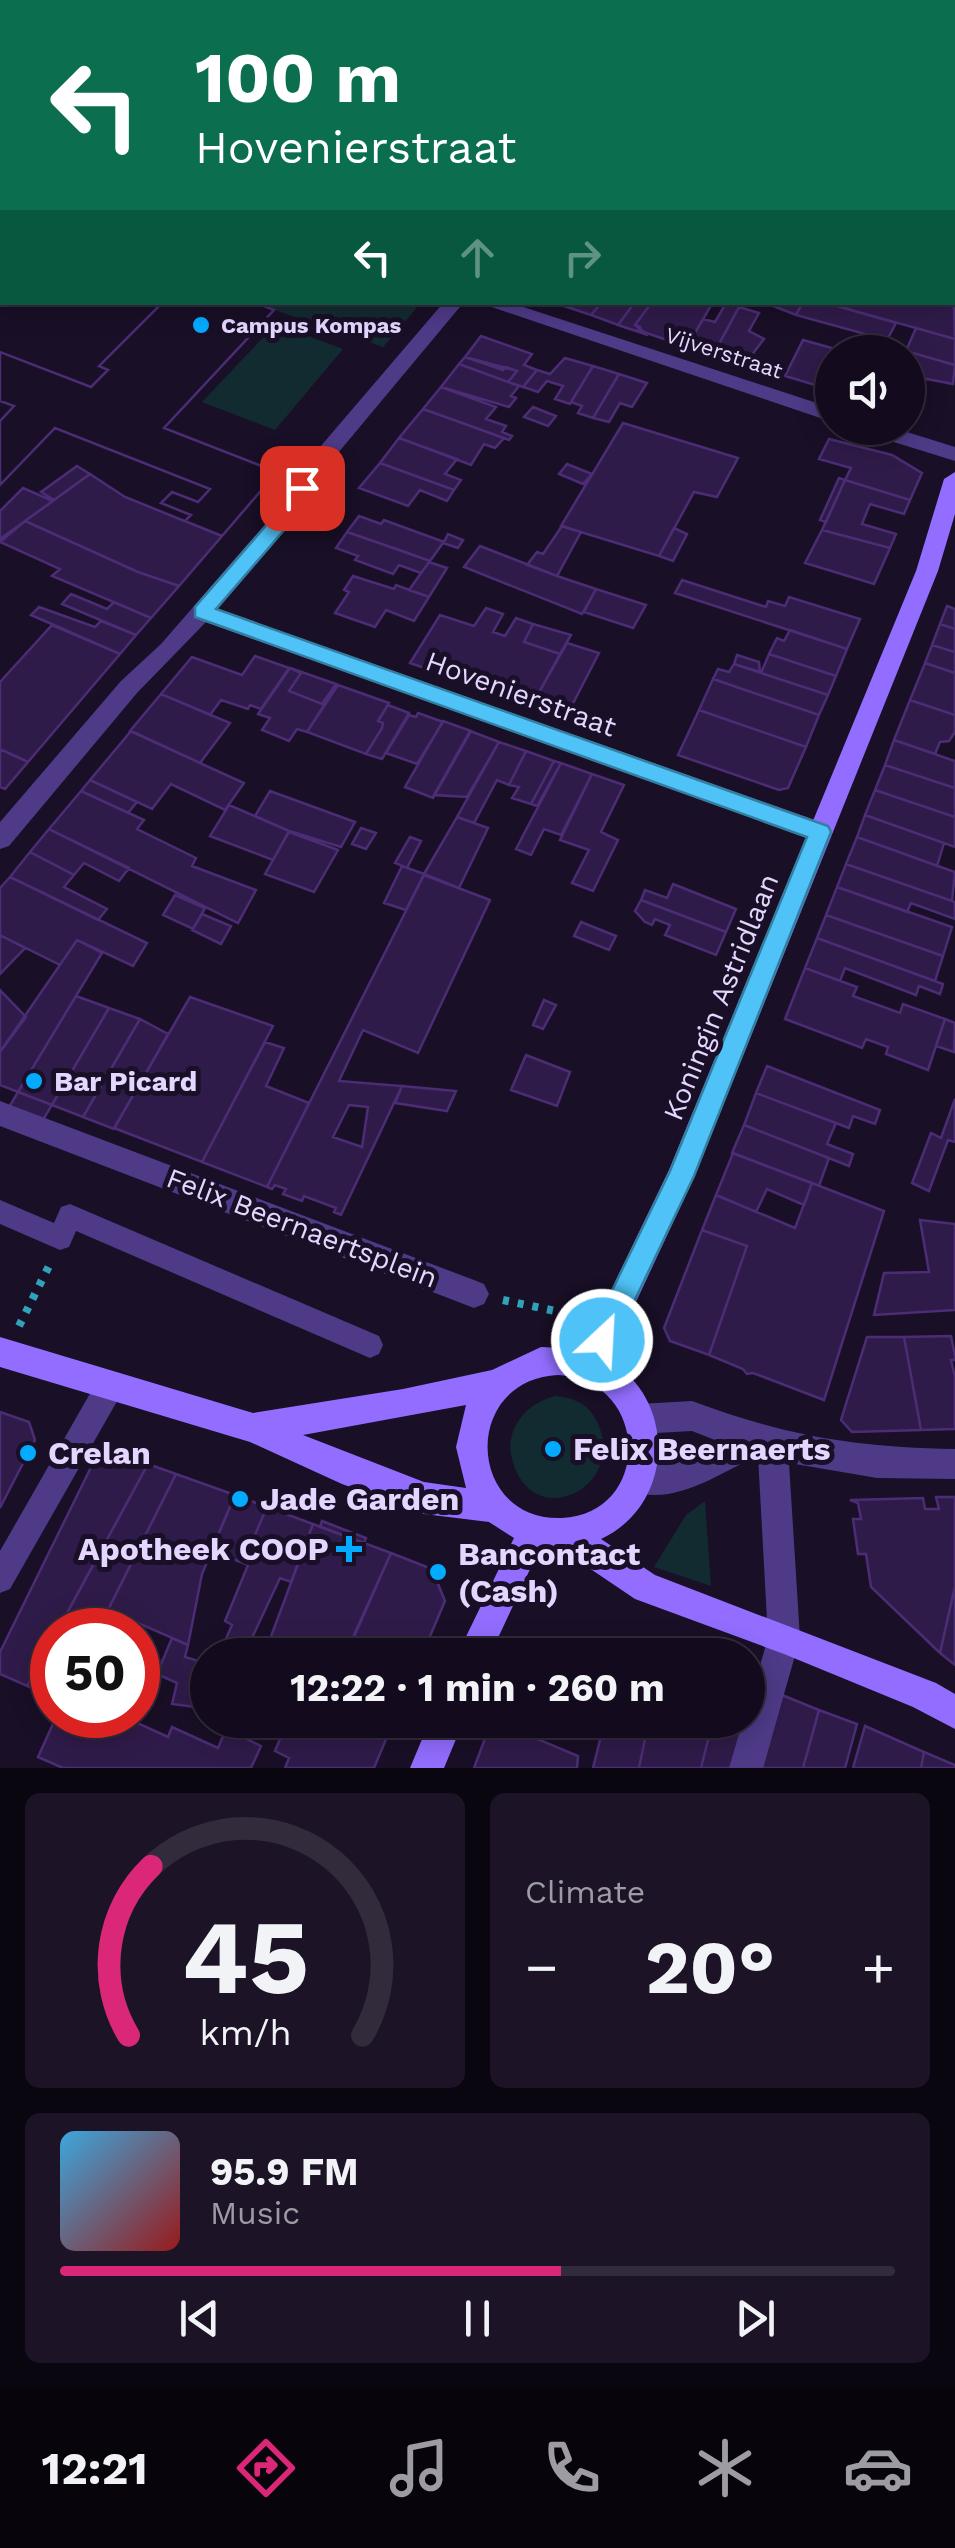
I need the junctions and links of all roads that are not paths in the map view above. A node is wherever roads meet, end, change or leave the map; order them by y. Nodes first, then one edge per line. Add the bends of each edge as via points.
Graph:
1 (452, 305) edge
2 (495, 305) edge
3 (815, 409) edge
4 (925, 445) edge
5 (955, 454) edge
6 (955, 479) edge
7 (202, 612) junction
8 (820, 832) junction
9 (0, 839) edge
10 (0, 1113) edge
11 (0, 1212) edge
12 (474, 1294) road end
13 (370, 1345) dead end
14 (2, 1353) edge
15 (592, 1364) junction
16 (496, 1384) junction
17 (110, 1386) junction
18 (639, 1419) junction
19 (253, 1428) junction
20 (764, 1441) junction
21 (955, 1464) edge
22 (640, 1479) junction
23 (498, 1508) junction
24 (554, 1534) junction
25 (0, 1579) edge
26 (481, 1638) edge
27 (784, 1638) junction
28 (955, 1712) edge
29 (439, 1738) edge
30 (427, 1768) edge
31 (746, 1768) edge

1 - 7 street
2 - 3 street, Vijverstraat
4 - 5 street
6 - 8 main road, Koningin Astridlaan via 927,571
7 - 8 street, Hovenierstraat
7 - 9 street via 128,687
8 - 15 main road, Koningin Astridlaan via 681,1176
10 - 12 street, Felix Beernaertsplein
11 - 13 lane via 60,1238 70,1216
14 - 17 main road
15 - 16 main road via 536,1361
15 - 18 main road via 626,1394
16 - 19 main road
16 - 23 main road via 473,1431 482,1485
17 - 19 main road
17 - 25 lane
18 - 20 street via 692,1416
18 - 22 main road
19 - 23 main road via 424,1498
20 - 21 street via 877,1463
20 - 22 street via 681,1477
20 - 27 street
22 - 24 main road via 623,1507 598,1526
23 - 24 main road via 518,1524
24 - 26 main road via 521,1554
24 - 27 main road via 646,1588
27 - 28 main road
27 - 31 street
29 - 30 main road

